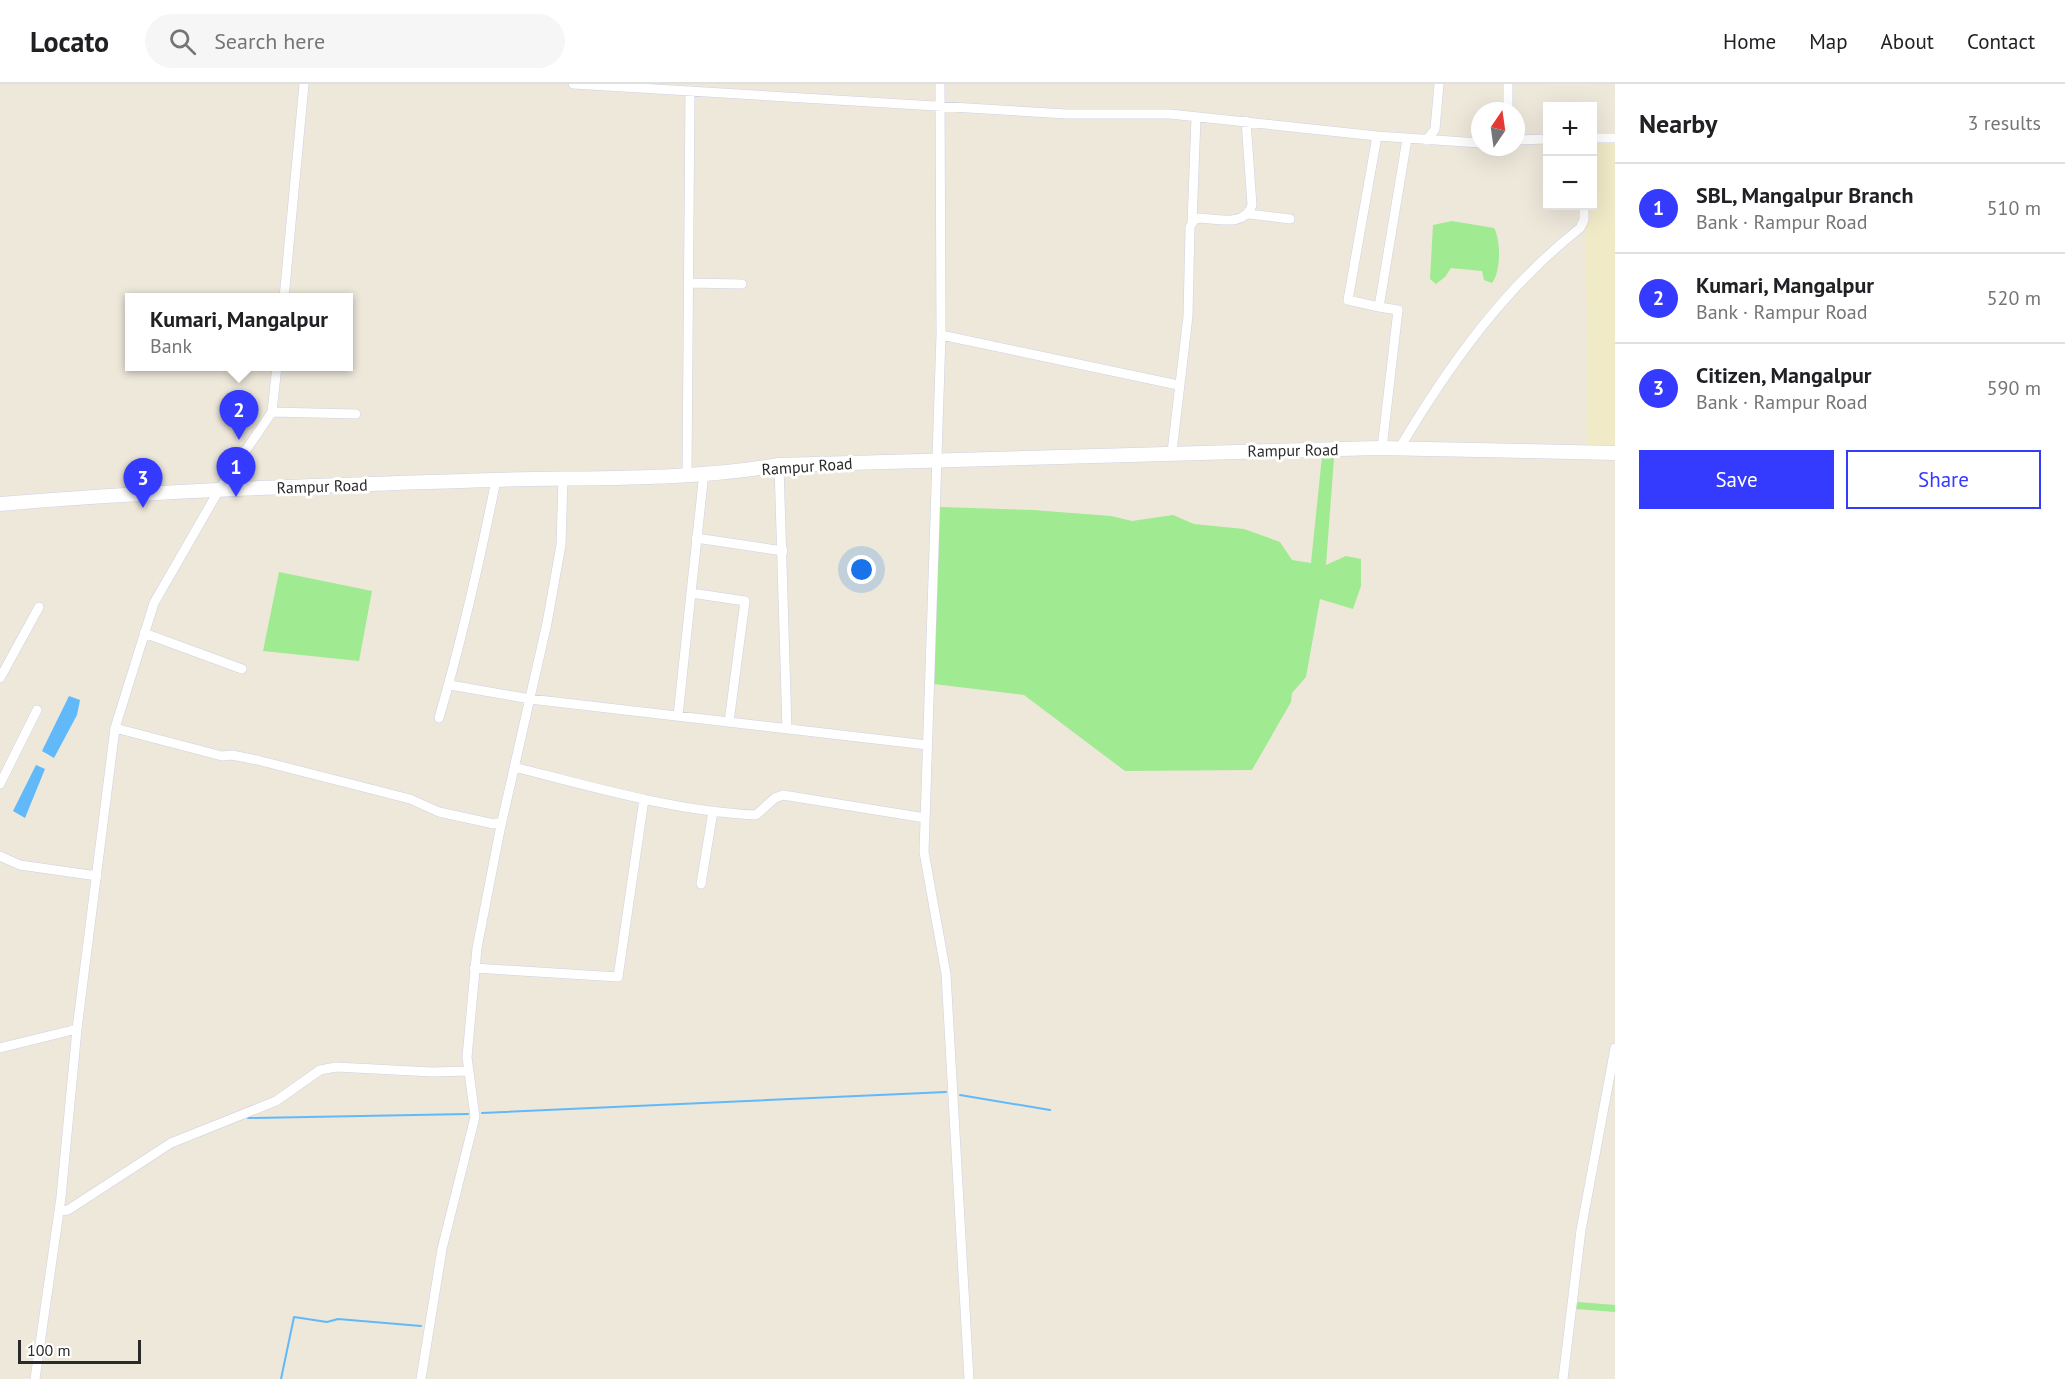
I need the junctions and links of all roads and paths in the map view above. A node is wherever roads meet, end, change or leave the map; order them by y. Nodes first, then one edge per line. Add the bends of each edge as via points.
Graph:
1 (304, 84) edge
2 (573, 84) edge
3 (940, 84) edge
4 (1439, 84) edge
5 (1508, 84) edge
6 (690, 91) junction
7 (1508, 102) edge
8 (940, 106) junction
9 (1196, 118) junction
10 (1246, 121) junction
11 (1377, 136) junction
12 (1597, 138) edge
13 (1615, 138) edge
14 (1407, 139) junction
15 (1527, 139) edge
16 (1543, 139) edge
17 (1427, 140) junction
18 (1471, 142) edge
19 (1584, 210) edge
20 (1249, 214) junction
21 (1290, 219) dead end
22 (1192, 223) junction
23 (688, 283) junction
24 (742, 284) dead end
25 (284, 293) edge
26 (1379, 307) junction
27 (940, 335) junction
28 (276, 371) edge
29 (1178, 385) junction
30 (272, 412) junction
31 (356, 414) dead end
32 (1382, 448) junction
33 (1399, 449) junction
34 (1172, 452) junction
35 (1615, 453) edge
36 (935, 460) junction
37 (779, 465) junction
38 (704, 473) junction
39 (687, 474) junction
40 (563, 478) junction
41 (496, 480) junction
42 (219, 490) junction
43 (0, 504) edge
44 (696, 538) junction
45 (783, 551) junction
46 (691, 593) junction
47 (39, 607) dead end
48 (144, 633) junction
49 (242, 669) dead end
50 (0, 678) edge
51 (450, 685) junction
52 (530, 699) junction
53 (37, 710) dead end
54 (678, 716) junction
55 (439, 718) dead end
56 (729, 722) junction
57 (115, 728) junction
58 (787, 729) junction
59 (927, 745) junction
60 (514, 767) junction
61 (0, 784) edge
62 (644, 799) junction
63 (713, 811) junction
64 (925, 818) junction
65 (502, 822) junction
66 (0, 856) edge
67 (97, 876) junction
68 (701, 884) dead end
69 (474, 968) junction
70 (77, 1029) junction
71 (0, 1048) edge
72 (1615, 1048) edge
73 (468, 1071) junction
74 (59, 1211) junction
75 (36, 1379) edge
76 (421, 1379) edge
77 (969, 1379) edge
78 (1563, 1379) edge

1 - 25 street
2 - 6 street
3 - 8 street
4 - 17 street via 1435,129
5 - 7 street
6 - 8 street
6 - 23 street
8 - 9 street
8 - 27 street
9 - 10 street
9 - 22 street
10 - 11 street
10 - 20 street via 1252,205
11 - 14 street
11 - 26 street via 1348,300
12 - 13 street
14 - 17 street
14 - 26 street
15 - 16 street
17 - 18 street
19 - 33 street via 1580,228 1531,269 1486,319 1420,412
20 - 21 street
20 - 22 street via 1240,220 1199,218
22 - 29 street via 1188,316
23 - 24 street
23 - 39 street
26 - 32 street via 1398,310
27 - 29 street
27 - 36 street
28 - 30 street
29 - 34 street
30 - 31 street
30 - 42 street
32 - 33 main road, Rampur Road
32 - 34 main road, Rampur Road
33 - 35 main road, Rampur Road
34 - 36 main road, Rampur Road
36 - 37 main road, Rampur Road
36 - 59 street
37 - 38 main road, Rampur Road
37 - 45 street
38 - 39 main road, Rampur Road
38 - 44 street
39 - 40 main road, Rampur Road
40 - 41 main road, Rampur Road
40 - 52 street via 561,545
41 - 42 main road, Rampur Road
41 - 51 street
42 - 43 main road, Rampur Road
42 - 48 street via 154,603
44 - 45 street
44 - 46 street
45 - 58 street
46 - 54 street
46 - 56 street via 745,601
47 - 50 street
48 - 49 street
48 - 57 street
51 - 52 street
51 - 55 street
52 - 54 street
52 - 60 street
53 - 61 street
54 - 56 street
56 - 58 street
57 - 65 street via 389,794 439,812 494,824
57 - 67 street
58 - 59 street
59 - 64 street
60 - 62 street
60 - 65 street
62 - 63 street
62 - 69 street via 618,977
63 - 64 street via 756,815 775,798 790,795
63 - 68 street
64 - 77 street via 924,852 946,974
65 - 69 street
66 - 67 street via 20,865
67 - 70 street
69 - 73 street
70 - 71 street
70 - 74 street
72 - 78 street via 1581,1230
73 - 74 street via 336,1067 320,1070 276,1101 171,1143 68,1210
73 - 76 street via 475,1117 442,1249
74 - 75 street

